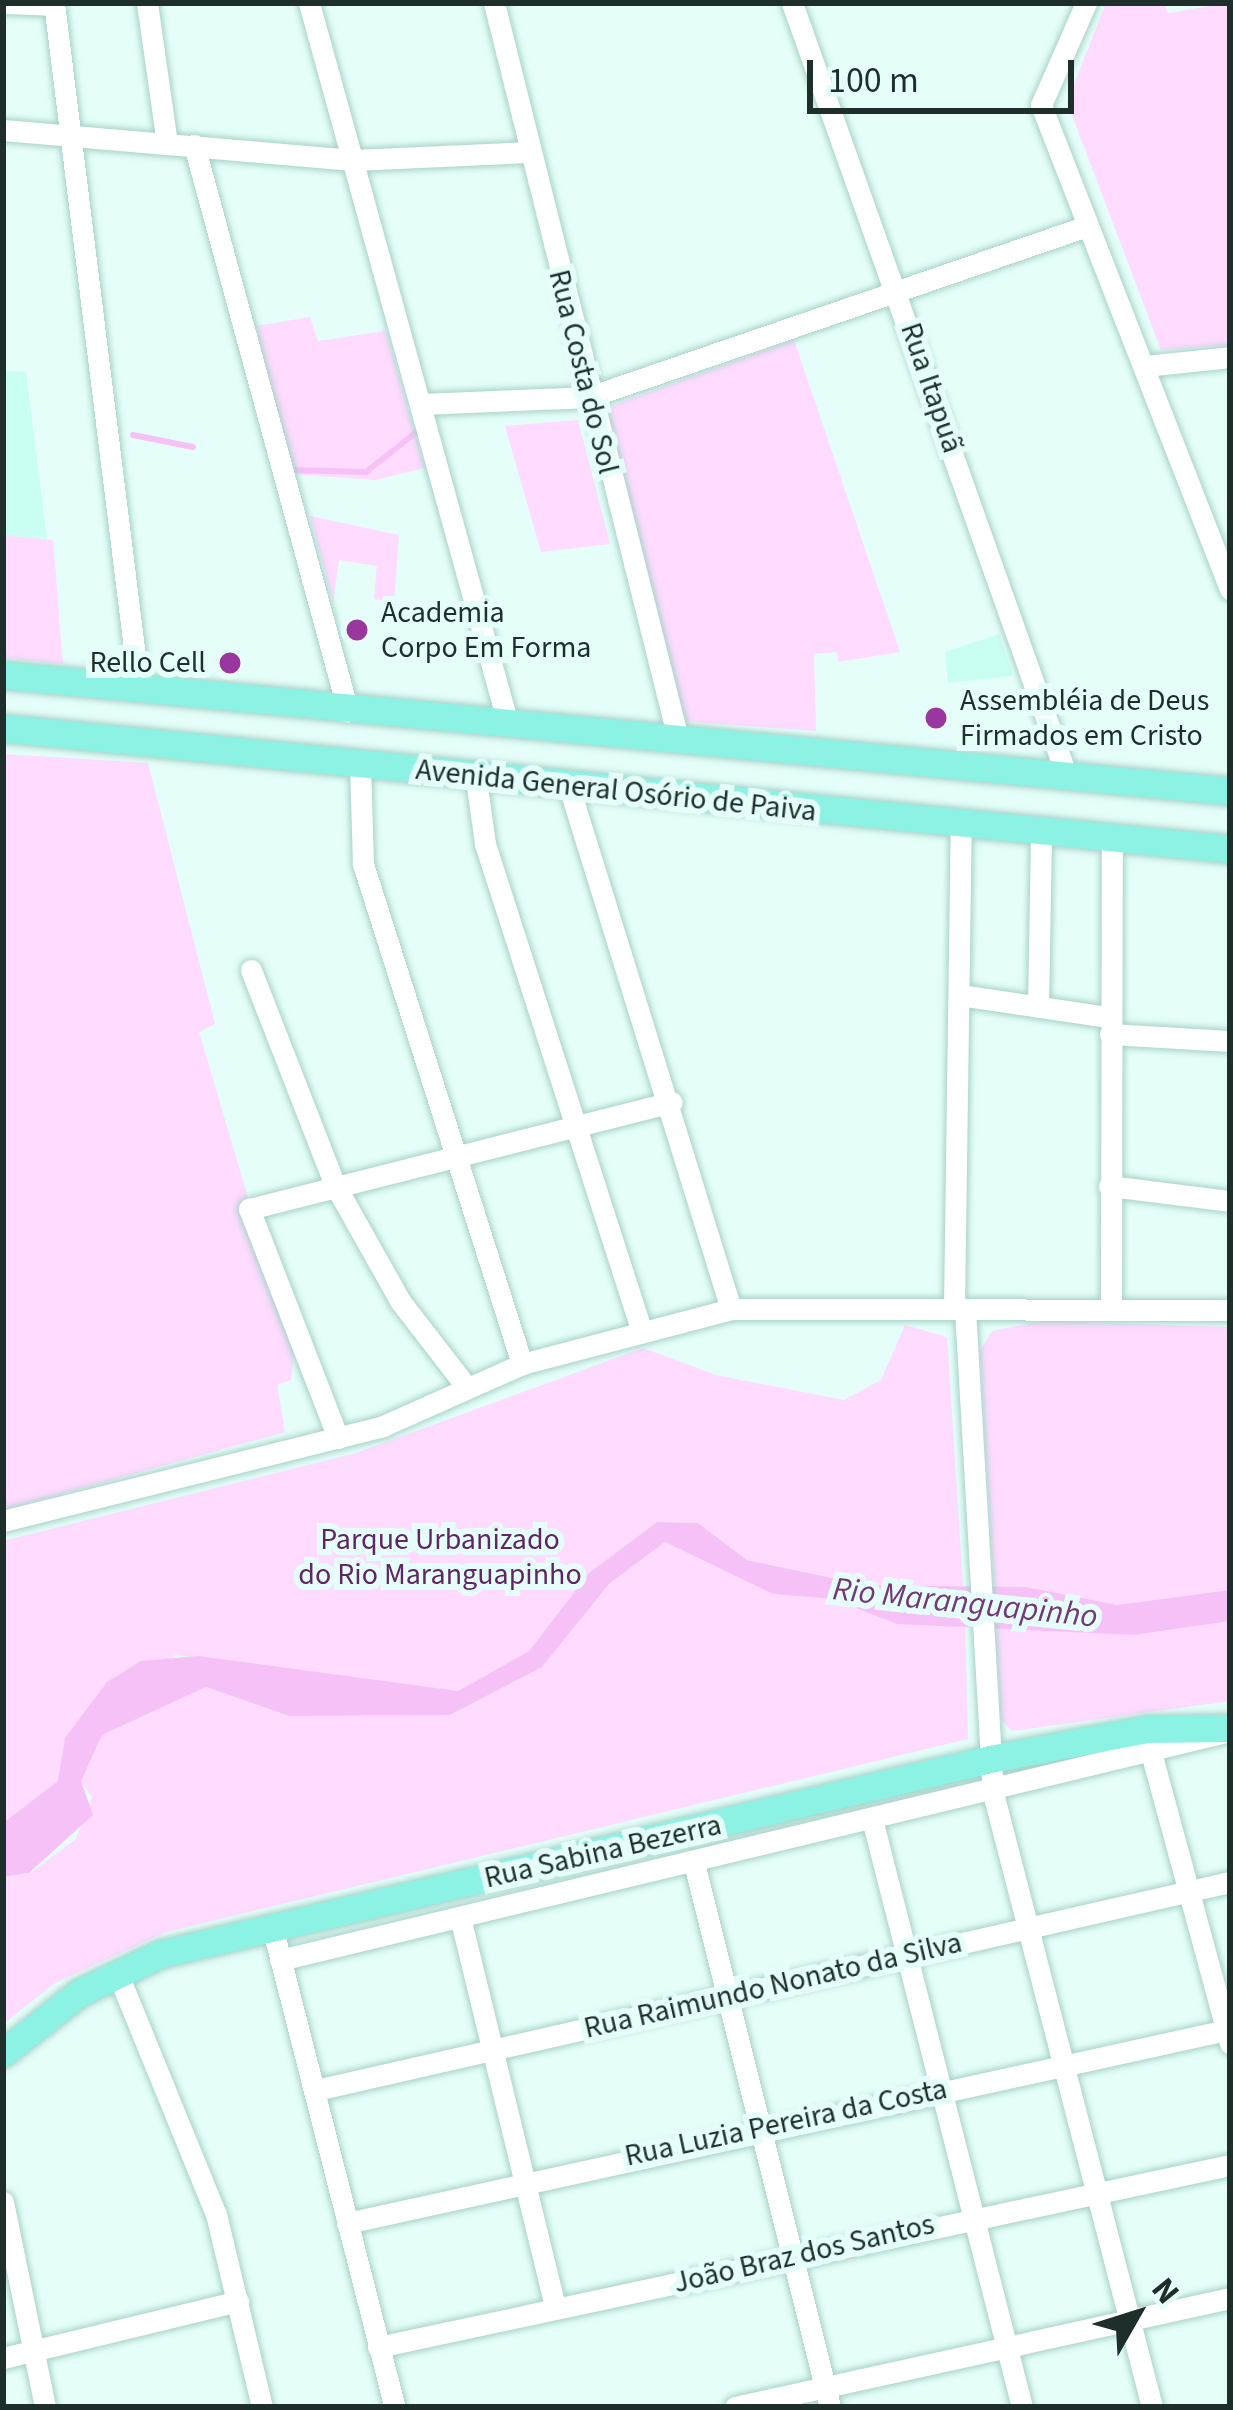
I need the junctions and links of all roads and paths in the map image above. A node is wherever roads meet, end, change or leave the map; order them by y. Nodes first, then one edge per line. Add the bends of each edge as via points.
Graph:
1 (3, 3) edge
2 (146, 3) edge
3 (309, 3) edge
4 (494, 3) edge
5 (792, 3) edge
6 (1086, 3) edge
7 (54, 4) edge
8 (3, 130) edge
9 (67, 137) junction
10 (167, 142) junction
11 (194, 145) junction
12 (527, 152) junction
13 (353, 160) junction
14 (1087, 226) junction
15 (896, 287) junction
16 (1230, 357) edge
17 (1145, 366) junction
18 (589, 397) junction
19 (422, 404) junction
20 (1230, 589) edge
21 (3, 674) edge
22 (139, 688) junction
23 (348, 711) junction
24 (508, 724) junction
25 (3, 728) edge
26 (678, 739) junction
27 (360, 764) junction
28 (1066, 774) junction
29 (476, 779) junction
30 (570, 790) junction
31 (1230, 791) edge
32 (961, 823) junction
33 (1041, 831) junction
34 (1112, 838) junction
35 (1230, 849) edge
36 (251, 970) dead end
37 (960, 995) junction
38 (1037, 1007) junction
39 (1109, 1026) junction
40 (1230, 1041) edge
41 (672, 1102) junction
42 (578, 1125) junction
43 (462, 1152) junction
44 (335, 1185) junction
45 (1109, 1186) junction
46 (1230, 1201) edge
47 (959, 1308) junction
48 (1112, 1308) junction
49 (731, 1309) junction
50 (1230, 1310) edge
51 (641, 1329) junction
52 (522, 1364) junction
53 (465, 1385) junction
54 (338, 1438) junction
55 (3, 1521) edge
56 (1147, 1729) junction
57 (1230, 1730) edge
58 (1151, 1758) junction
59 (990, 1759) junction
60 (993, 1793) junction
61 (873, 1823) junction
62 (695, 1867) junction
63 (1230, 1882) edge
64 (1189, 1892) junction
65 (460, 1921) junction
66 (1026, 1926) junction
67 (272, 1927) junction
68 (907, 1954) junction
69 (280, 1960) junction
70 (117, 1972) junction
71 (728, 1998) junction
72 (1227, 2024) edge
73 (493, 2050) junction
74 (3, 2053) edge
75 (1063, 2062) junction
76 (316, 2090) junction
77 (941, 2091) junction
78 (756, 2128) junction
79 (1230, 2165) edge
80 (522, 2178) junction
81 (1091, 2192) junction
82 (3, 2202) edge
83 (970, 2217) junction
84 (347, 2223) junction
85 (788, 2259) junction
86 (1230, 2298) edge
87 (238, 2301) junction
88 (555, 2308) junction
89 (1127, 2325) junction
90 (379, 2347) junction
91 (1007, 2350) junction
92 (32, 2352) junction
93 (3, 2358) edge
94 (827, 2397) edge
95 (44, 2407) edge
96 (262, 2407) edge
97 (395, 2407) edge
98 (735, 2407) edge
99 (1022, 2407) edge
100 (1152, 2407) edge

1 - 7 street
2 - 10 street
3 - 13 street
4 - 12 street, Rua Costa do Sol
5 - 15 street, Rua Itapuã
6 - 14 street via 1040,98
7 - 9 street
8 - 9 street
9 - 10 street
9 - 22 street
10 - 11 street
11 - 13 street
11 - 23 street
12 - 13 street
12 - 18 street, Rua Costa do Sol
13 - 19 street
14 - 15 street
14 - 17 street
15 - 18 street
15 - 28 street, Rua Itapuã
16 - 17 street
17 - 20 street
18 - 19 street
18 - 26 street, Rua Costa do Sol
19 - 24 street
21 - 22 main road, Avenida General Osório de Paiva
22 - 23 main road, Avenida General Osório de Paiva
23 - 24 main road, Avenida General Osório de Paiva
24 - 26 main road, Avenida General Osório de Paiva
25 - 27 main road, Avenida General Osório de Paiva
26 - 28 main road, Avenida General Osório de Paiva
27 - 29 main road, Avenida General Osório de Paiva
27 - 43 street via 363,864
28 - 31 main road, Avenida General Osório de Paiva
29 - 30 main road, Avenida General Osório de Paiva
29 - 42 street via 485,844
30 - 32 main road, Avenida General Osório de Paiva
30 - 41 street
32 - 33 main road, Avenida General Osório de Paiva
32 - 37 street
33 - 34 main road, Avenida General Osório de Paiva
33 - 38 street
34 - 35 main road, Avenida General Osório de Paiva
34 - 39 street
36 - 44 street
37 - 38 street
37 - 47 street
38 - 39 street
39 - 40 street
39 - 45 street
41 - 42 street
41 - 49 street
42 - 43 street
42 - 51 street
43 - 44 street
43 - 52 street
44 - 53 street via 400,1301
44 - 54 street via 249,1209
45 - 46 street
45 - 48 street
47 - 48 street
47 - 49 street
47 - 59 street
48 - 50 street
49 - 51 street
51 - 52 street
52 - 53 street
53 - 54 street
54 - 55 street
56 - 57 main road, Rua Sabina Bezerra
56 - 58 street
56 - 59 main road, Rua Sabina Bezerra
57 - 58 street
58 - 60 street
58 - 64 street
59 - 60 street
59 - 67 main road, Rua Sabina Bezerra
60 - 61 street
60 - 66 street
61 - 62 street
61 - 68 street
62 - 65 street
62 - 71 street
63 - 64 street, Rua Raimundo Nonato da Silva
64 - 66 street, Rua Raimundo Nonato da Silva
64 - 72 street
65 - 69 street
65 - 73 street
66 - 68 street, Rua Raimundo Nonato da Silva
66 - 75 street
67 - 69 street
67 - 70 main road, Rua Sabina Bezerra
68 - 71 street, Rua Raimundo Nonato da Silva
68 - 77 street
69 - 76 street
70 - 74 main road, Rua Sabina Bezerra
70 - 87 street via 216,2214
71 - 73 street, Rua Raimundo Nonato da Silva
71 - 78 street
72 - 75 street, Rua Luzia Pereira da Costa
73 - 76 street, Rua Raimundo Nonato da Silva
73 - 80 street
75 - 77 street, Rua Luzia Pereira da Costa
75 - 81 street
76 - 84 street
77 - 78 street, Rua Luzia Pereira da Costa
77 - 83 street
78 - 80 street, Rua Luzia Pereira da Costa
78 - 85 street
79 - 81 street, João Braz dos Santos
80 - 84 street, Rua Luzia Pereira da Costa
80 - 88 street
81 - 83 street, João Braz dos Santos
81 - 89 street
82 - 92 street
83 - 85 street, João Braz dos Santos
83 - 91 street
84 - 90 street
85 - 88 street, João Braz dos Santos
85 - 94 street
86 - 89 street
87 - 92 street
87 - 96 street
88 - 90 street, João Braz dos Santos
89 - 91 street
89 - 100 street
90 - 97 street
91 - 94 street
91 - 99 street
92 - 93 street
92 - 95 street
94 - 98 street

